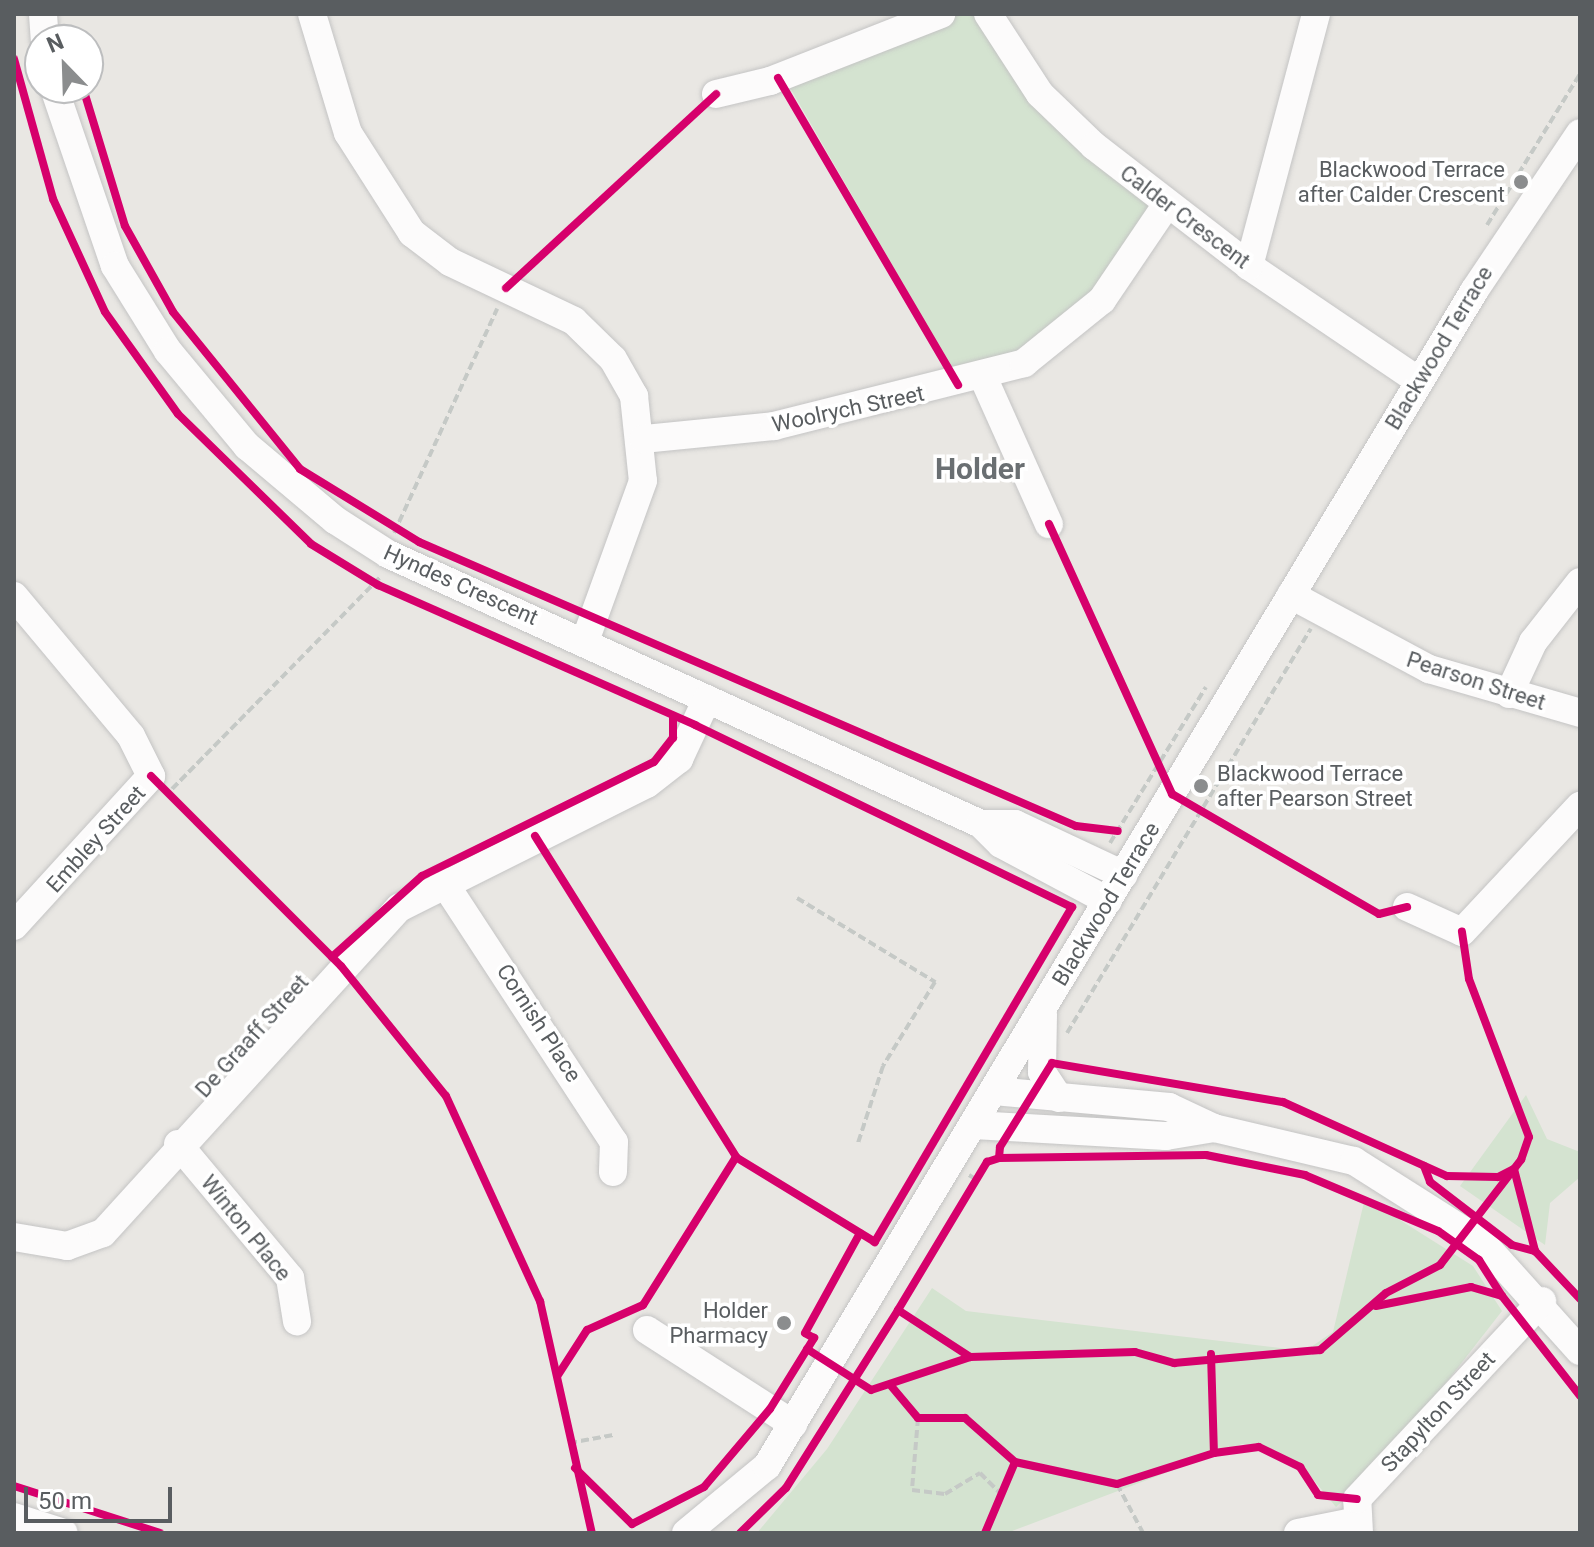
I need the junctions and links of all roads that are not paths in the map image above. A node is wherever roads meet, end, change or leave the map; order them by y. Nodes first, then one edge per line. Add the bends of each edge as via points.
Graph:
1 (312, 14) edge
2 (941, 14) edge
3 (988, 14) edge
4 (1316, 14) edge
5 (716, 94) dead end
6 (59, 104) edge
7 (1580, 133) edge
8 (1167, 204) junction
9 (1249, 266) junction
10 (984, 379) junction
11 (1419, 381) junction
12 (644, 439) junction
13 (1049, 524) dead end
14 (1580, 582) edge
15 (1291, 595) junction
16 (14, 596) edge
17 (585, 641) junction
18 (1509, 694) junction
19 (707, 699) junction
20 (1580, 713) edge
21 (1580, 806) edge
22 (981, 824) junction
23 (1124, 875) junction
24 (443, 881) junction
25 (1108, 901) junction
26 (1407, 907) dead end
27 (14, 926) edge
28 (1043, 1010) junction
29 (994, 1091) junction
30 (1059, 1098) junction
31 (974, 1125) junction
32 (1214, 1128) junction
33 (178, 1144) junction
34 (613, 1172) dead end
35 (14, 1237) edge
36 (1542, 1301) junction
37 (297, 1321) dead end
38 (647, 1330) dead end
39 (1580, 1351) edge
40 (793, 1424) junction
41 (14, 1517) edge
42 (1358, 1527) edge
43 (64, 1533) edge
44 (686, 1533) edge
45 (1298, 1533) edge

1 - 12 street via 329,88 387,201 412,233 450,262 595,338 630,387
2 - 5 street via 770,81
3 - 8 street, Calder Crescent via 1040,94
4 - 9 street
6 - 17 street, Hyndes Crescent via 115,266 168,351 247,446 388,554
7 - 11 street, Blackwood Terrace via 1547,173
8 - 9 street, Calder Crescent
8 - 10 street, Woolrych Street via 1081,323 1047,351
9 - 11 street, Calder Crescent
10 - 12 street, Woolrych Street via 774,426
10 - 13 street
11 - 15 street, Blackwood Terrace
12 - 17 street via 637,505
14 - 18 street via 1533,642
15 - 18 street, Pearson Street via 1401,657
15 - 23 street, Blackwood Terrace
16 - 27 street, Embley Street via 131,736 161,783
17 - 19 street, Hyndes Crescent
18 - 20 street, Pearson Street
19 - 22 street, Hyndes Crescent
19 - 24 street, De Graaff Street via 679,759 647,784
21 - 26 street via 1462,932
22 - 23 street, Hyndes Crescent via 1015,824
22 - 25 street, Hyndes Crescent via 1001,844
23 - 25 street, Blackwood Terrace
24 - 33 street, De Graaff Street via 368,937
24 - 34 street, Cornish Place via 614,1142
25 - 28 street, Blackwood Terrace
28 - 29 street, Blackwood Terrace
28 - 30 street via 1042,1072
29 - 30 street
29 - 31 street, Blackwood Terrace
30 - 32 street via 1169,1107
31 - 32 street via 1166,1136
31 - 40 street, Blackwood Terrace
32 - 36 street via 1319,1149 1383,1176 1483,1243
33 - 35 street, De Graaff Street via 103,1233 67,1246
33 - 37 street, Winton Place via 290,1278
36 - 39 street
36 - 42 street, Stapylton Street via 1357,1499
38 - 40 street
40 - 44 street, Blackwood Terrace via 744,1492
41 - 43 street
42 - 45 street

